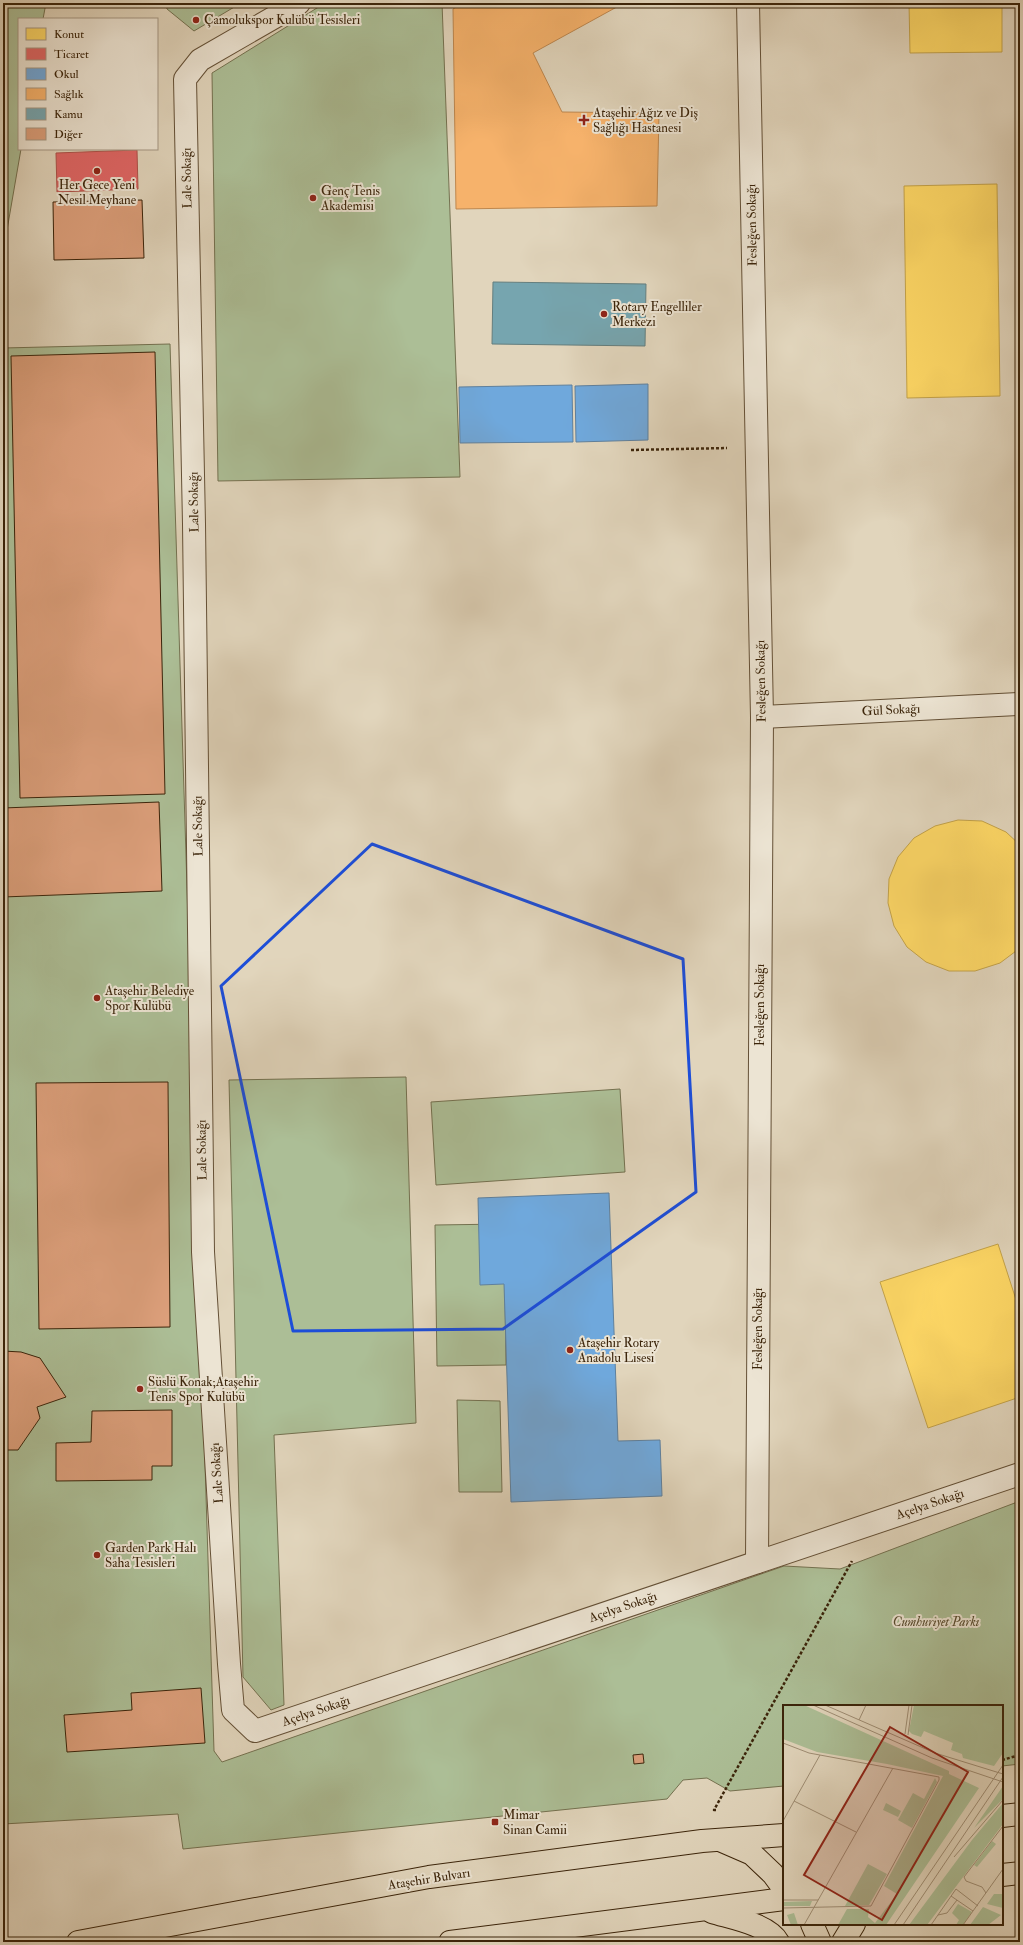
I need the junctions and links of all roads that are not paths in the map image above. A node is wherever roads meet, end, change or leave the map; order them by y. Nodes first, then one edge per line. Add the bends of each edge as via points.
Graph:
1 (299, 3) edge
2 (748, 3) edge
3 (1020, 704) edge
4 (762, 717) junction
5 (1020, 1474) edge
6 (757, 1562) junction
7 (234, 1710) joint
8 (1020, 1814) edge
9 (1003, 1816) edge
10 (783, 1835) edge
11 (720, 1840) junction
12 (1020, 1873) edge
13 (1003, 1875) edge
14 (783, 1888) edge
15 (783, 1899) edge
16 (706, 1910) junction
17 (787, 1925) edge
18 (812, 1925) edge
19 (853, 1925) edge
20 (78, 1942) edge
21 (450, 1942) edge
22 (778, 1942) edge
23 (789, 1942) edge
24 (820, 1942) edge
25 (843, 1942) edge

1 - 7 street, Lale Sokağı via 200,60 185,79 194,524 203,1252
2 - 4 street, Fesleğen Sokağı
3 - 4 street, Gül Sokağı
4 - 6 street, Fesleğen Sokağı
5 - 6 street, Açelya Sokağı
6 - 7 street, Açelya Sokağı via 256,1731
8 - 9 main road
10 - 11 main road, Ataşehir Bulvarı
11 - 14 main road via 752,1854
11 - 20 main road, Ataşehir Bulvarı via 429,1877
12 - 13 main road
15 - 16 main road
16 - 21 main road
16 - 22 main road via 758,1926 775,1937
17 - 23 main road
18 - 24 main road
19 - 25 main road

